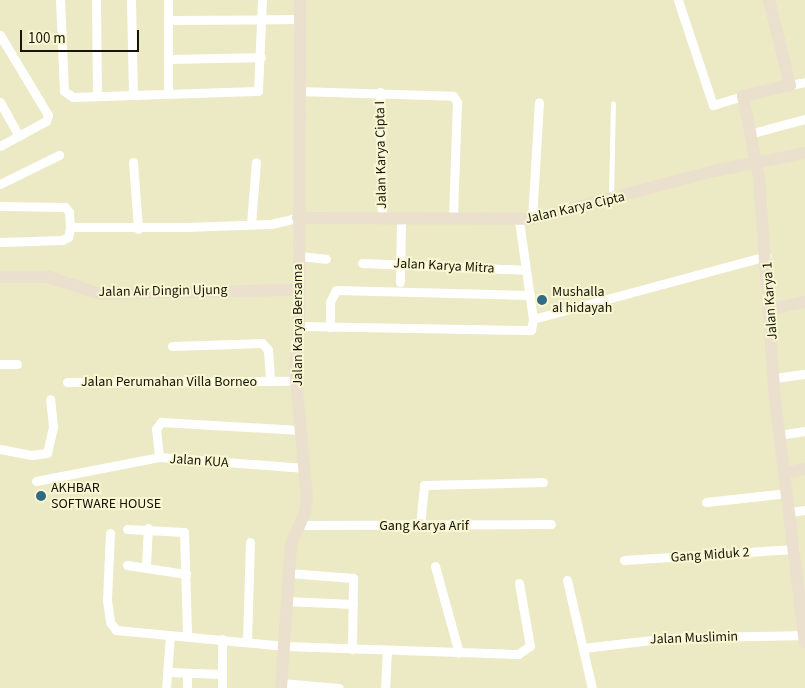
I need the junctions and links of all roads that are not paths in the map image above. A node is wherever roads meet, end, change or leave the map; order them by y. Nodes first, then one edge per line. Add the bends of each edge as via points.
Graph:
1 (60, 0) edge
2 (96, 0) edge
3 (131, 0) edge
4 (168, 0) edge
5 (262, 0) edge
6 (300, 0) edge
7 (678, 0) edge
8 (769, 0) edge
9 (262, 19) junction
10 (300, 19) junction
11 (168, 20) junction
12 (0, 35) edge
13 (262, 57) junction
14 (169, 59) junction
15 (805, 82) edge
16 (790, 85) junction
17 (298, 91) junction
18 (380, 92) junction
19 (133, 93) junction
20 (168, 93) junction
21 (97, 95) junction
22 (743, 96) junction
23 (0, 102) edge
24 (539, 102) dead end
25 (614, 104) dead end
26 (805, 119) edge
27 (752, 133) junction
28 (19, 136) junction
29 (0, 146) edge
30 (805, 153) edge
31 (59, 155) dead end
32 (133, 162) dead end
33 (256, 162) dead end
34 (757, 162) junction
35 (0, 184) edge
36 (610, 201) junction
37 (0, 206) edge
38 (298, 218) junction
39 (382, 218) junction
40 (401, 218) junction
41 (453, 219) junction
42 (532, 219) junction
43 (519, 221) junction
44 (252, 224) junction
45 (70, 227) junction
46 (138, 229) junction
47 (0, 242) edge
48 (299, 256) junction
49 (767, 256) junction
50 (326, 259) dead end
51 (401, 263) junction
52 (362, 264) dead end
53 (526, 270) junction
54 (0, 277) edge
55 (400, 282) dead end
56 (299, 290) junction
57 (530, 295) junction
58 (805, 302) edge
59 (771, 310) junction
60 (534, 319) junction
61 (299, 326) junction
62 (330, 327) junction
63 (172, 346) dead end
64 (0, 364) edge
65 (17, 364) dead end
66 (805, 374) edge
67 (775, 378) junction
68 (296, 381) junction
69 (67, 382) dead end
70 (270, 382) junction
71 (50, 399) dead end
72 (300, 430) junction
73 (805, 431) edge
74 (779, 434) junction
75 (0, 449) edge
76 (159, 457) junction
77 (305, 468) junction
78 (805, 469) edge
79 (784, 473) junction
80 (36, 481) dead end
81 (543, 482) dead end
82 (787, 493) junction
83 (706, 502) dead end
84 (805, 510) edge
85 (790, 512) junction
86 (551, 524) dead end
87 (298, 525) junction
88 (420, 526) junction
89 (148, 528) junction
90 (127, 529) dead end
91 (110, 533) dead end
92 (250, 542) dead end
93 (798, 550) edge
94 (624, 560) dead end
95 (126, 565) dead end
96 (146, 565) junction
97 (435, 566) dead end
98 (289, 573) junction
99 (186, 574) junction
100 (567, 580) dead end
101 (519, 583) dead end
102 (802, 589) edge
103 (286, 601) junction
104 (353, 604) junction
105 (170, 635) junction
106 (804, 635) edge
107 (187, 636) junction
108 (222, 639) junction
109 (247, 642) junction
110 (805, 642) edge
111 (285, 646) junction
112 (583, 648) junction
113 (352, 649) junction
114 (387, 651) junction
115 (459, 653) junction
116 (168, 672) junction
117 (188, 673) junction
118 (222, 674) junction
119 (281, 686) edge
120 (166, 688) edge
121 (187, 688) edge
122 (222, 688) edge
123 (339, 688) edge
124 (385, 688) edge
125 (592, 688) edge

1 - 21 street via 64,91 73,97
2 - 21 street
3 - 19 street
4 - 11 street
5 - 9 street
6 - 10 street, Jalan Karya Bersama
7 - 22 street via 713,105
8 - 16 street
9 - 10 street
9 - 11 street
9 - 13 street
10 - 17 street, Jalan Karya Bersama
11 - 14 street
12 - 28 street via 48,115 46,121
13 - 14 street
13 - 20 street via 258,91
14 - 20 street
15 - 16 street
16 - 22 street
17 - 18 street
17 - 38 street, Jalan Karya Bersama
18 - 39 street, Jalan Karya Cipta I
18 - 41 street via 456,98
19 - 20 street
19 - 21 street
22 - 27 street, Jalan Karya 1
23 - 28 street
24 - 42 street
25 - 36 lane
26 - 27 street
27 - 34 street, Jalan Karya 1
28 - 29 street
30 - 34 street, Jalan Karya Cipta
31 - 35 street
32 - 46 street
33 - 44 street
34 - 36 street, Jalan Karya Cipta
34 - 49 street, Jalan Karya 1
36 - 42 street, Jalan Karya Cipta
37 - 45 street via 65,207 69,212
38 - 39 street, Jalan Karya Cipta
38 - 44 street
38 - 48 street, Jalan Karya Bersama
39 - 40 street, Jalan Karya Cipta
40 - 41 street, Jalan Karya Cipta
40 - 51 street
41 - 43 street, Jalan Karya Cipta
42 - 43 street, Jalan Karya Cipta
43 - 53 street
44 - 46 street
45 - 46 street
45 - 47 street via 68,237 62,240
48 - 50 street
48 - 56 street, Jalan Karya Bersama
49 - 59 street, Jalan Karya 1
49 - 60 street
51 - 52 street, Jalan Karya Mitra
51 - 53 street, Jalan Karya Mitra
51 - 55 street
53 - 57 street
54 - 56 street, Jalan Air Dingin Ujung via 48,277 101,294
56 - 61 street, Jalan Karya Bersama
57 - 60 street
57 - 62 street via 336,290 330,302
58 - 59 street
59 - 67 street, Jalan Karya 1
60 - 62 street via 533,326 527,331
61 - 62 street
61 - 68 street, Jalan Karya Bersama
63 - 70 street, Jalan Perumahan Villa Borneo via 262,343 268,350
64 - 65 street
66 - 67 street
67 - 74 street, Jalan Karya 1
68 - 70 street, Jalan Perumahan Villa Borneo
68 - 72 street, Jalan Karya Bersama
69 - 70 street, Jalan Perumahan Villa Borneo
71 - 75 street via 54,426 47,452 32,455
72 - 76 street via 161,422 156,429
72 - 77 street, Jalan Karya Bersama
73 - 74 street
74 - 79 street, Jalan Karya 1
76 - 77 street, Jalan KUA
76 - 80 street, Jalan KUA
77 - 87 street, Jalan Karya Bersama via 306,512
78 - 79 street
79 - 82 street, Jalan Karya 1
81 - 88 street via 424,485
82 - 83 street
82 - 85 street, Jalan Karya 1
84 - 85 street
85 - 93 street, Jalan Karya 1
86 - 88 street, Gang Karya Arif
87 - 88 street, Gang Karya Arif
87 - 98 street, Jalan Karya Bersama via 290,544
89 - 90 street
89 - 96 street
89 - 99 street via 184,532
91 - 105 street via 110,622 116,630
92 - 109 street
93 - 94 street, Gang Miduk 2
93 - 102 street, Jalan Karya 1
95 - 96 street
96 - 99 street
97 - 115 street
98 - 103 street, Jalan Karya Bersama
98 - 104 street via 349,576 353,580
99 - 107 street
100 - 112 street
101 - 115 street via 530,646 527,651
102 - 106 street, Jalan Karya 1
103 - 104 street
103 - 111 street, Jalan Karya Bersama
104 - 113 street
105 - 107 street
105 - 116 street
106 - 110 street, Jalan Karya 1
106 - 112 street, Jalan Muslimin via 669,638
107 - 108 street
108 - 109 street
108 - 118 street
109 - 111 street
111 - 113 street
111 - 119 street, Jalan Karya Bersama
112 - 125 street
113 - 114 street
114 - 115 street
114 - 124 street
116 - 117 street
116 - 120 street
117 - 118 street
117 - 121 street
118 - 122 street
119 - 123 street

